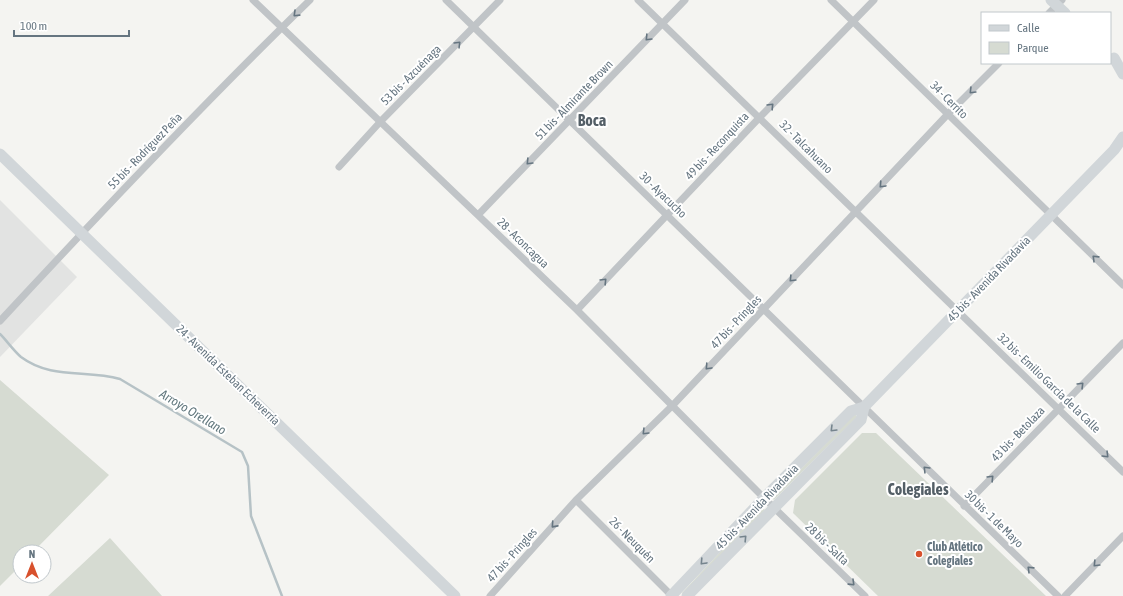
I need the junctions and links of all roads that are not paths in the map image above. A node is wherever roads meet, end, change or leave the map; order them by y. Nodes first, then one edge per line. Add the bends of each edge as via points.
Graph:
1 (253, 0) edge
2 (310, 0) edge
3 (446, 0) edge
4 (500, 0) edge
5 (638, 0) edge
6 (685, 0) edge
7 (831, 0) edge
8 (874, 0) edge
9 (1055, 5) edge
10 (1064, 12) edge
11 (854, 21) junction
12 (662, 24) junction
13 (474, 27) junction
14 (282, 28) junction
15 (1112, 56) edge
16 (998, 64) edge
17 (1123, 65) edge
18 (1123, 74) edge
19 (948, 114) junction
20 (760, 117) junction
21 (570, 120) junction
22 (381, 121) junction
23 (1123, 137) edge
24 (1119, 147) edge
25 (0, 154) edge
26 (339, 167) dead end
27 (856, 212) junction
28 (478, 215) junction
29 (668, 215) junction
30 (1051, 215) junction
31 (82, 232) junction
32 (1123, 285) edge
33 (764, 308) junction
34 (577, 310) junction
35 (958, 310) junction
36 (0, 321) edge
37 (1123, 343) edge
38 (673, 405) junction
39 (864, 407) junction
40 (1058, 408) junction
41 (1123, 472) edge
42 (764, 498) junction
43 (576, 500) junction
44 (964, 506) junction
45 (773, 507) junction
46 (1123, 536) edge
47 (455, 596) edge
48 (490, 596) edge
49 (672, 596) edge
50 (687, 596) edge
51 (865, 596) edge
52 (1058, 596) edge
53 (1065, 596) edge

1 - 14 street, 28 - Aconcagua
2 -> 14 street, 55 bis - Rodríguez Peña
3 - 13 street, 30 - Ayacucho
4 - 13 street, 53 bis - Azcuénaga
5 - 12 street, 32 - Talcahuano
6 - 12 street, 51 bis - Almirante Brown
7 - 11 street, 34 - Cerrito
8 - 11 street, 49 bis - Reconquista
9 - 10 main road
11 - 19 street, 34 - Cerrito
20 -> 11 street, 49 bis - Reconquista
12 - 20 street, 32 - Talcahuano
12 -> 21 street, 51 bis - Almirante Brown
13 - 21 street, 30 - Ayacucho
22 -> 13 street, 53 bis - Azcuénaga
14 - 22 street, 28 - Aconcagua
14 - 31 street, 55 bis - Rodríguez Peña
15 - 17 main road
15 - 18 main road
16 -> 19 street, 47 bis - Pringles
19 -> 27 street, 47 bis - Pringles
19 - 30 street, 34 - Cerrito
20 - 27 street, 32 - Talcahuano
20 - 29 street, 49 bis - Reconquista
21 -> 28 street, 51 bis - Almirante Brown
21 - 29 street, 30 - Ayacucho
22 - 26 street, 53 bis - Azcuénaga
22 - 28 street, 28 - Aconcagua
23 - 24 main road, 45 bis - Avenida Rivadavia
24 - 30 main road, 45 bis - Avenida Rivadavia
25 - 31 main road, 24 - Avenida Esteban Echeverría
27 -> 33 street, 47 bis - Pringles
27 - 35 street, 32 - Talcahuano
28 - 34 street, 28 - Aconcagua
29 - 33 street, 30 - Ayacucho
34 -> 29 street, 49 bis - Reconquista
32 -> 30 street, 34 - Cerrito
30 - 35 main road, 45 bis - Avenida Rivadavia
31 - 36 street, 55 bis - Rodríguez Peña
31 - 47 main road, 24 - Avenida Esteban Echeverría
33 -> 38 street, 47 bis - Pringles
33 - 39 street, 30 - Ayacucho
34 - 38 street, 28 - Aconcagua
35 - 39 main road, 45 bis - Avenida Rivadavia
35 - 40 street, 32 bis - Emilio García de la Calle
40 -> 37 street, 43 bis - Betolaza
38 - 42 street, 28 - Aconcagua
38 -> 43 street, 47 bis - Pringles
39 -> 42 main road, 45 bis - Avenida Rivadavia via 851,411
44 -> 39 street, 30 bis - 1 de Mayo
39 - 45 main road, 45 bis - Avenida Rivadavia via 861,420
40 -> 41 street, 32 bis - Emilio García de la Calle
44 -> 40 street, 43 bis - Betolaza
42 - 45 street, 28 - Aconcagua
42 -> 49 main road, 45 bis - Avenida Rivadavia
43 -> 48 street, 47 bis - Pringles
43 - 49 street, 26 - Neuquén
52 -> 44 street, 30 bis - 1 de Mayo
50 -> 45 main road, 45 bis - Avenida Rivadavia
45 -> 51 street, 28 bis - Salta
46 -> 53 street

